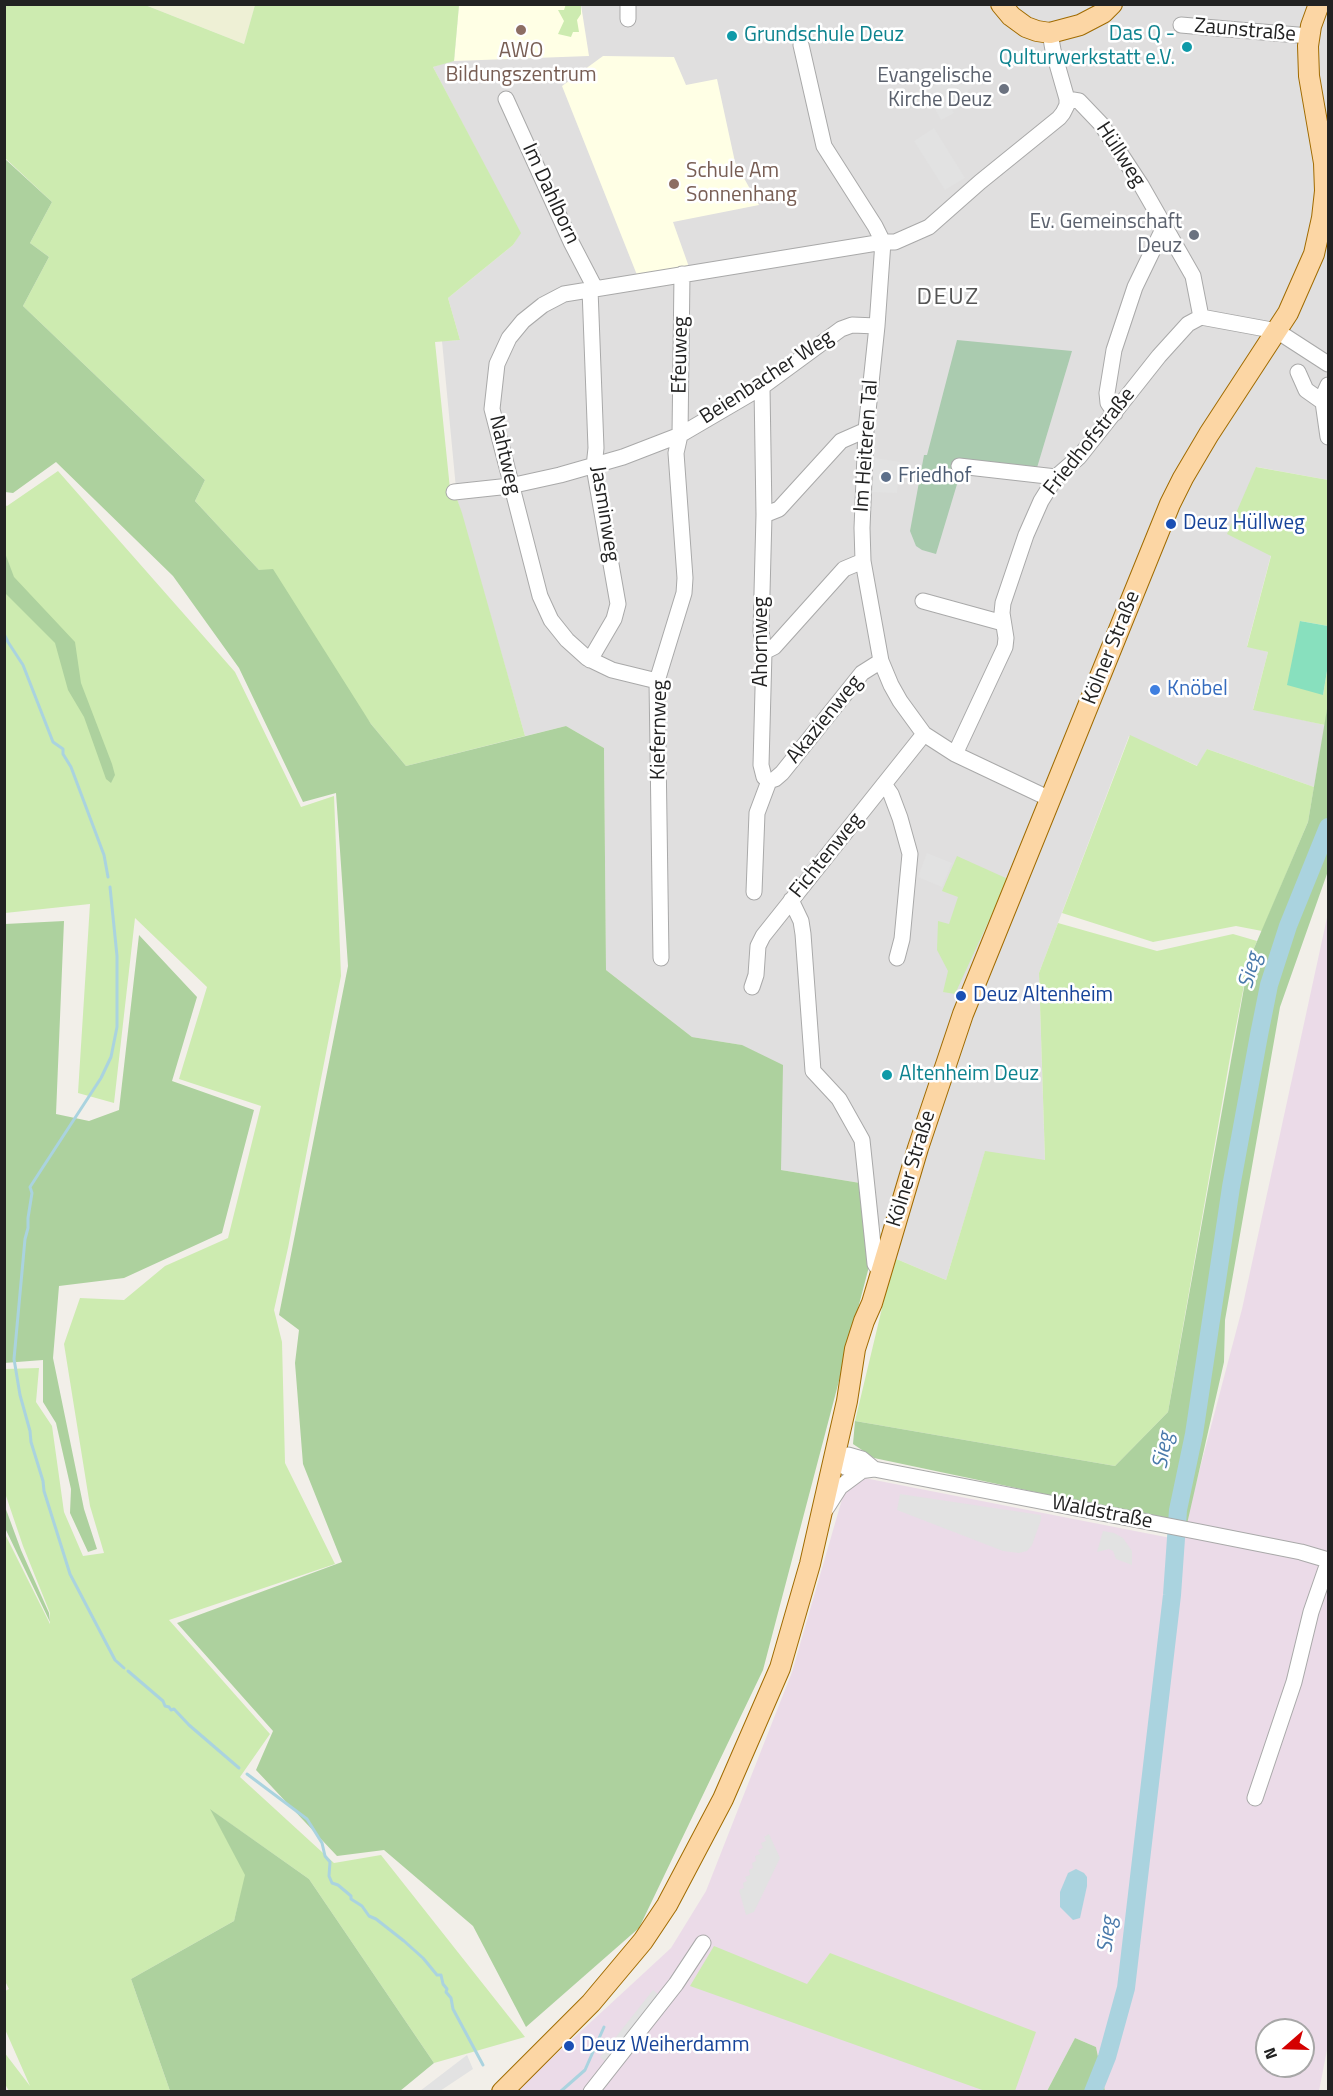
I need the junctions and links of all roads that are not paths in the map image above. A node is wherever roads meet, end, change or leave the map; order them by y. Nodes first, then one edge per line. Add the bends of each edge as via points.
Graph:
1 (1001, 4) edge
2 (1319, 4) edge
3 (1107, 11) edge
4 (1181, 25) dead end
5 (1050, 33) junction
6 (1309, 36) junction
7 (801, 45) dead end
8 (506, 99) dead end
9 (1067, 99) junction
10 (1164, 227) junction
11 (883, 243) junction
12 (682, 274) junction
13 (592, 289) junction
14 (1201, 317) junction
15 (877, 326) junction
16 (1277, 331) junction
17 (1329, 364) edge
18 (1298, 372) dead end
19 (1329, 385) edge
20 (762, 387) junction
21 (1323, 402) junction
22 (1115, 412) junction
23 (866, 430) junction
24 (680, 435) junction
25 (1329, 437) edge
26 (594, 466) junction
27 (959, 466) dead end
28 (1056, 477) junction
29 (510, 486) junction
30 (454, 492) dead end
31 (764, 515) junction
32 (863, 561) junction
33 (922, 601) dead end
34 (1003, 623) junction
35 (764, 652) junction
36 (590, 660) junction
37 (881, 661) junction
38 (657, 681) junction
39 (924, 734) junction
40 (955, 754) junction
41 (769, 781) junction
42 (884, 784) junction
43 (1050, 799) junction
44 (754, 892) dead end
45 (791, 900) junction
46 (661, 958) dead end
47 (897, 958) dead end
48 (752, 987) dead end
49 (881, 1274) junction
50 (834, 1459) junction
51 (868, 1470) junction
52 (820, 1520) junction
53 (1329, 1561) edge
54 (1255, 1798) dead end
55 (703, 1942) dead end
56 (502, 2091) edge
57 (591, 2091) edge

1 - 5 main road via 1026,27
2 - 6 main road, Kölner Straße
3 - 5 main road via 1074,27
4 - 6 street, Zaunstraße
5 - 9 street
6 - 16 main road, Kölner Straße via 1308,67 1325,191 1309,268
7 - 11 street via 824,146
8 - 13 street, Im Dahlborn
9 - 10 street, Hüllweg via 1079,101 1101,124
9 - 11 street via 1059,118 929,227
10 - 14 street, Hüllweg via 1193,276
10 - 22 street via 1135,287 1114,350 1107,393
11 - 12 street, Nahtweg
11 - 15 street
12 - 13 street, Nahtweg
12 - 24 street, Efeuweg
13 - 26 street, Jasminweg
13 - 29 street, Nahtweg via 564,294 543,305 509,338 497,364 492,409
14 - 16 street
14 - 22 street, Friedhofstraße via 1188,324 1159,356
15 - 20 street, Beienbacher Weg via 852,325 841,329
15 - 23 street, Im Heiteren Tal
16 - 17 street
16 - 43 main road, Kölner Straße via 1179,486
18 - 21 street via 1306,390
19 - 21 street
20 - 24 street, Beienbacher Weg
20 - 31 street, Ahornweg
21 - 25 street
22 - 28 street, Friedhofstraße via 1079,457
23 - 31 street via 841,441 779,509
23 - 32 street, Im Heiteren Tal
24 - 26 street, Beienbacher Weg
24 - 38 street, Kiefernweg via 676,453 686,578
26 - 29 street, Beienbacher Weg
26 - 36 street, Jasminweg via 618,604 614,620
27 - 28 street
28 - 34 street, Friedhofstraße via 1026,535 1003,603
29 - 30 street, Beienbacher Weg
29 - 36 street, Nahtweg via 540,596 551,620
31 - 35 street, Ahornweg
32 - 35 street via 844,569 774,647
32 - 37 street, Im Heiteren Tal
33 - 34 street
34 - 40 street, Friedhofstraße via 1005,647
35 - 41 street, Ahornweg via 761,765
36 - 38 street, Nahtweg
37 - 39 street, Im Heiteren Tal via 900,701
37 - 41 street, Akazienweg via 862,673 782,773
38 - 46 street, Kiefernweg
39 - 40 street, Im Heiteren Tal
39 - 42 street, Fichtenweg
40 - 43 street, Im Heiteren Tal
41 - 44 street via 757,813
42 - 45 street, Fichtenweg
42 - 47 street via 900,818 910,854
43 - 49 main road, Kölner Straße via 963,1014
45 - 48 street, Fichtenweg via 758,946
45 - 49 street via 803,934 813,1071 839,1099 862,1140 874,1264
49 - 50 main road, Kölner Straße via 872,1303 869,1353 857,1387 847,1401
50 - 51 street, Waldstraße via 848,1455 862,1459
50 - 52 main road, Kölner Straße
51 - 52 street via 840,1487
51 - 53 street, Waldstraße via 1185,1529
52 - 56 main road, Kölner Straße via 780,1668 723,1799 667,1905 614,1977
53 - 54 street, Waldstraße
55 - 57 street via 676,1984

